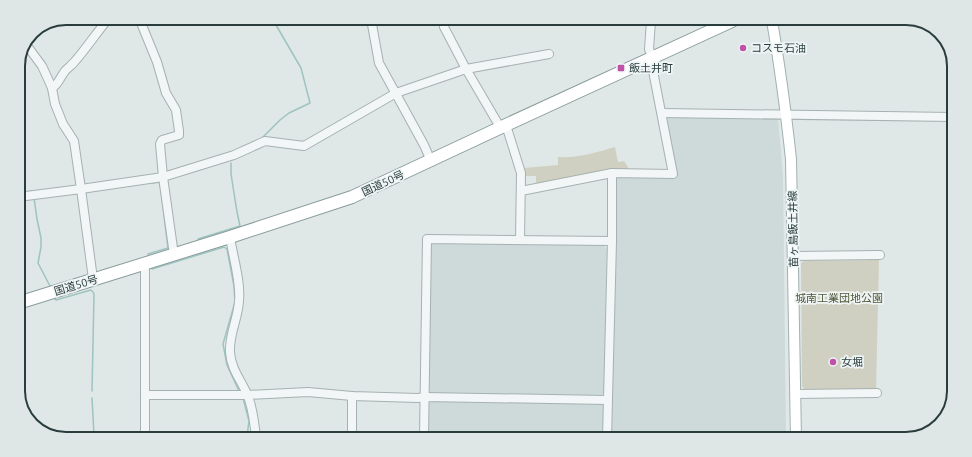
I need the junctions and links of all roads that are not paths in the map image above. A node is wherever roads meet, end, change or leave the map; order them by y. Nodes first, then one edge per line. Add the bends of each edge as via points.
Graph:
1 (103, 25) edge
2 (142, 25) edge
3 (372, 25) edge
4 (444, 25) edge
5 (651, 25) edge
6 (723, 25) edge
7 (773, 25) edge
8 (29, 48) edge
9 (549, 54) dead end
10 (652, 57) junction
11 (466, 69) junction
12 (52, 88) junction
13 (396, 93) junction
14 (662, 113) junction
15 (786, 115) junction
16 (947, 117) edge
17 (503, 126) junction
18 (431, 160) junction
19 (612, 173) junction
20 (163, 177) junction
21 (81, 189) junction
22 (521, 192) junction
23 (25, 196) edge
24 (230, 238) junction
25 (520, 240) junction
26 (612, 241) junction
27 (880, 254) dead end
28 (174, 255) junction
29 (793, 256) junction
30 (144, 264) junction
31 (93, 279) junction
32 (25, 301) edge
33 (795, 394) junction
34 (877, 394) dead end
35 (146, 395) junction
36 (247, 395) junction
37 (352, 396) junction
38 (425, 397) junction
39 (607, 400) junction
40 (146, 432) edge
41 (255, 432) edge
42 (352, 432) edge
43 (424, 432) edge
44 (607, 432) edge
45 (796, 432) edge

1 - 12 street
2 - 20 street via 166,93 178,116 179,135 162,140 160,144
3 - 13 street via 379,63
4 - 11 street
5 - 10 street via 649,49
6 - 10 highway, 国道50号
7 - 15 main road, 苗ヶ島飯土井線
8 - 12 street via 42,66
9 - 11 street
10 - 14 street
10 - 17 highway, 国道50号
11 - 13 street
11 - 17 street
12 - 21 street via 62,124 74,141
13 - 18 street
13 - 20 street via 304,146 265,141 234,155
14 - 15 street
14 - 19 street via 673,174
15 - 16 street
15 - 29 main road, 苗ヶ島飯土井線 via 791,159
17 - 18 highway, 国道50号
17 - 22 street via 521,173
18 - 24 highway, 国道50号 via 352,197
19 - 22 street
19 - 26 street
20 - 21 street
20 - 28 street
21 - 23 street
21 - 31 street
22 - 25 street
24 - 28 highway, 国道50号
24 - 36 street via 239,298 230,352 233,369
25 - 26 street
25 - 38 street via 427,239
26 - 39 street
27 - 29 street
28 - 30 highway, 国道50号
29 - 33 main road, 苗ヶ島飯土井線
30 - 31 highway, 国道50号
30 - 35 street
31 - 32 highway, 国道50号
33 - 34 street
33 - 45 main road, 苗ヶ島飯土井線
35 - 36 street
35 - 40 street
36 - 37 street via 308,392
36 - 41 street
37 - 38 street
37 - 42 street
38 - 39 street
38 - 43 street
39 - 44 street

